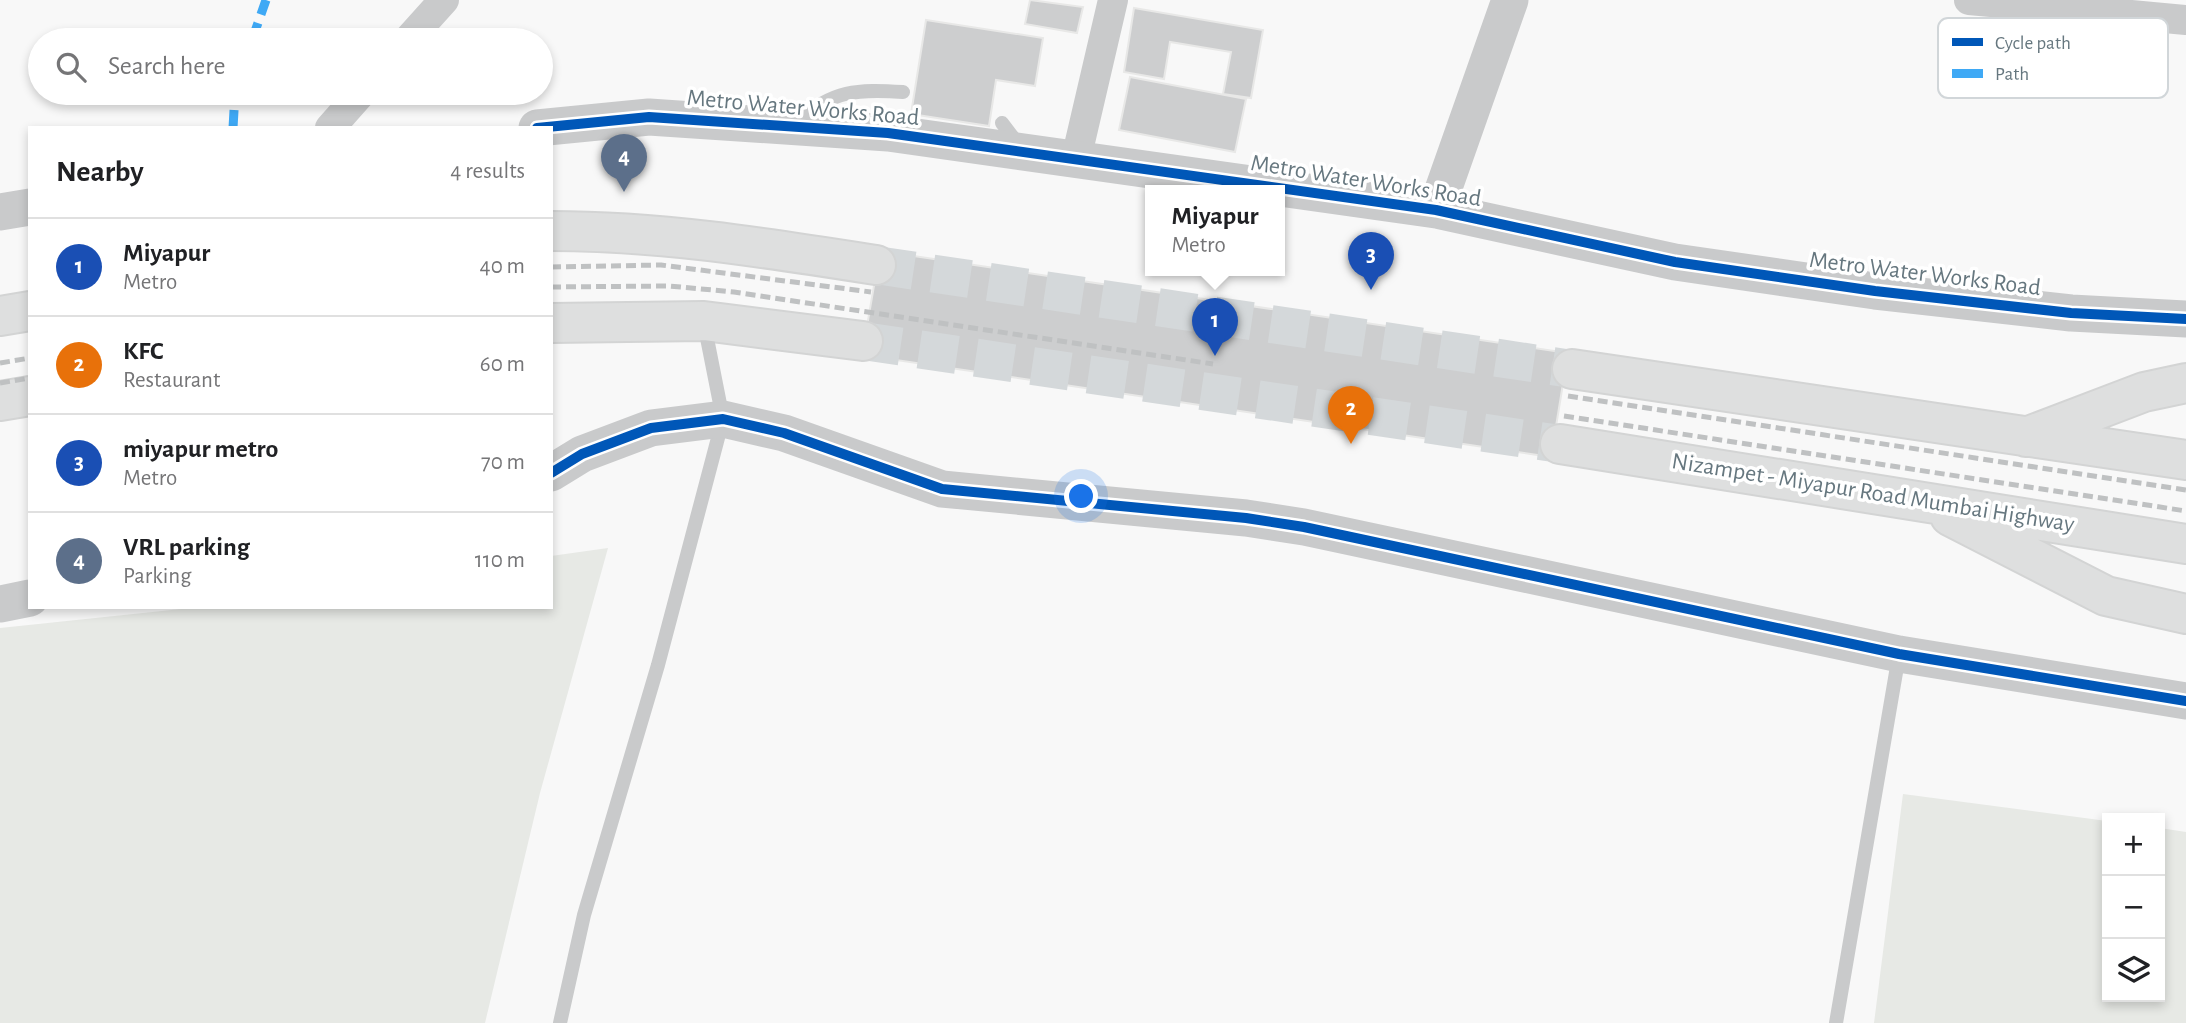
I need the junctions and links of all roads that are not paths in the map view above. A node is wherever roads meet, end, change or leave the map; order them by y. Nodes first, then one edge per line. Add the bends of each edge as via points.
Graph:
1 (444, 0) edge
2 (1113, 0) edge
3 (1510, 0) edge
4 (1969, 0) edge
5 (2164, 18) edge
6 (2168, 18) edge
7 (2186, 20) edge
8 (419, 28) edge
9 (903, 92) dead end
10 (350, 105) edge
11 (1002, 123) dead end
12 (332, 126) edge
13 (553, 126) edge
14 (792, 127) junction
15 (1024, 152) junction
16 (1076, 159) junction
17 (1260, 185) edge
18 (1285, 189) edge
19 (28, 207) edge
20 (1436, 210) junction
21 (0, 212) edge
22 (553, 231) edge
23 (876, 265) tunnel mouth
24 (28, 311) edge
25 (0, 316) edge
26 (2186, 320) edge
27 (704, 321) junction
28 (553, 323) edge
29 (863, 341) tunnel mouth
30 (1572, 369) tunnel mouth
31 (2186, 383) edge
32 (28, 396) edge
33 (0, 401) edge
34 (723, 419) junction
35 (2024, 438) junction
36 (1560, 444) tunnel mouth
37 (2186, 460) edge
38 (553, 472) edge
39 (1920, 500) junction
40 (2186, 544) edge
41 (28, 598) edge
42 (0, 604) edge
43 (2186, 614) edge
44 (1899, 654) junction
45 (2186, 701) edge
46 (560, 1023) edge
47 (1836, 1023) edge

1 - 8 street
2 - 16 street
3 - 20 street
4 - 5 street
6 - 7 street
9 - 14 lane via 837,94 815,105
10 - 12 street
11 - 15 lane
13 - 14 street, Metro Water Works Road via 649,117
14 - 15 street, Metro Water Works Road via 888,133
15 - 16 street, Metro Water Works Road
16 - 17 street, Metro Water Works Road
18 - 20 street, Metro Water Works Road
19 - 21 street
20 - 26 street, Metro Water Works Road via 1675,262 1875,291 2071,313
22 - 23 highway via 711,239
24 - 25 highway
27 - 28 highway
27 - 29 highway
27 - 34 lane
30 - 35 highway
31 - 35 highway via 2144,392
32 - 33 highway
34 - 38 street via 651,428 582,454
34 - 44 street via 784,433 942,489 1304,527
34 - 46 lane via 658,664 584,915
35 - 37 highway
36 - 39 highway, Nizampet - Miyapur Road Mumbai Highway
39 - 40 highway, Nizampet - Miyapur Road Mumbai Highway
39 - 43 highway via 2106,596
41 - 42 street
44 - 45 street
44 - 47 lane

